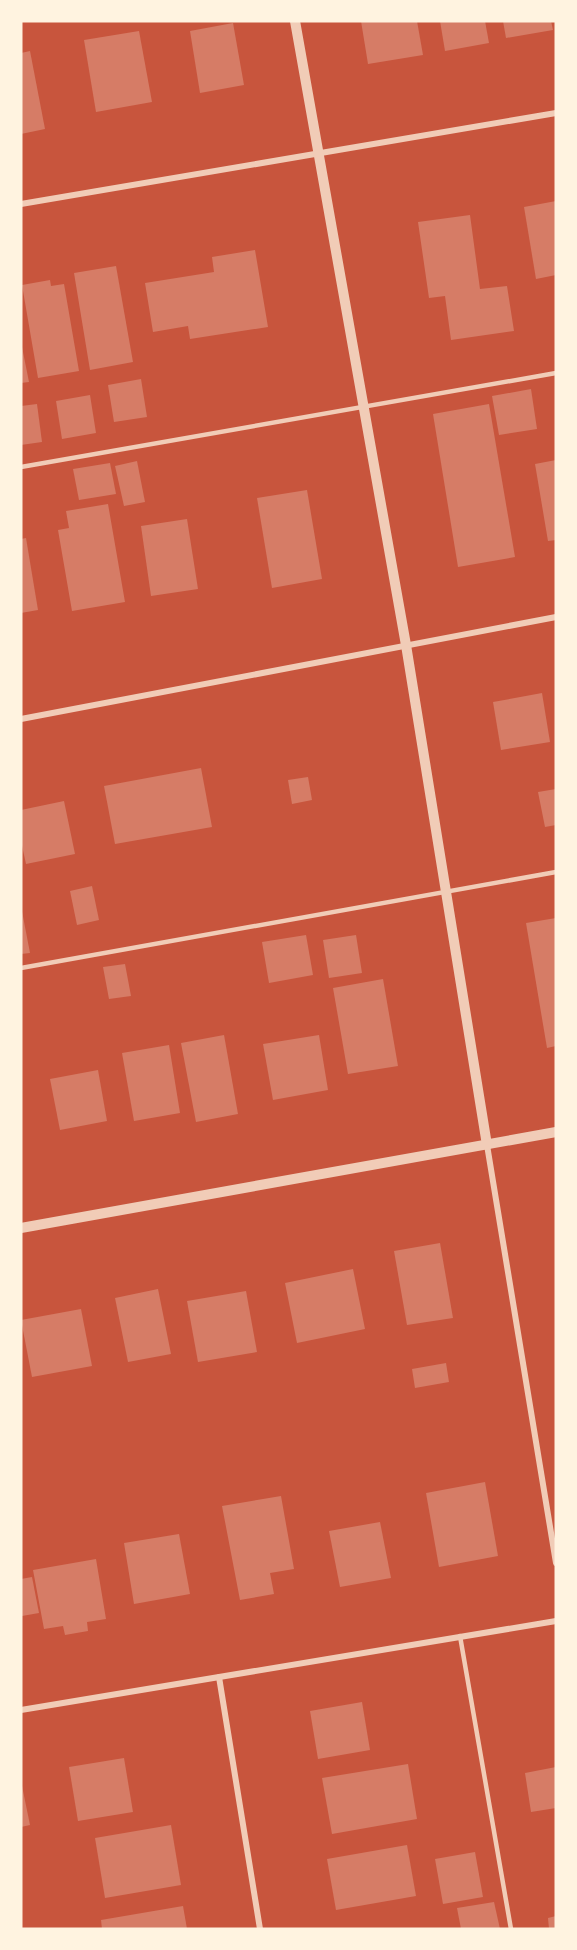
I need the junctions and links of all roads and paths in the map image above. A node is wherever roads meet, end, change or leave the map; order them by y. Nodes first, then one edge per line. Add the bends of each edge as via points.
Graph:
1 (295, 21) edge
2 (556, 113) edge
3 (318, 154) junction
4 (21, 204) edge
5 (556, 373) edge
6 (364, 407) junction
7 (21, 467) edge
8 (556, 617) edge
9 (406, 645) junction
10 (21, 719) edge
11 (556, 872) edge
12 (446, 892) junction
13 (21, 968) edge
14 (556, 1132) edge
15 (487, 1144) junction
16 (21, 1228) edge
17 (556, 1563) edge
18 (556, 1621) edge
19 (460, 1636) junction
20 (219, 1677) junction
21 (21, 1710) edge
22 (260, 1929) edge
23 (511, 1929) edge

1 - 3 street
2 - 3 street
3 - 4 street
3 - 6 street
5 - 6 lane
6 - 7 lane
6 - 9 street
8 - 9 street
9 - 10 street
9 - 12 street
11 - 12 lane
12 - 13 lane
12 - 15 street
14 - 15 street
15 - 16 street
15 - 17 street
18 - 19 street
19 - 20 street
19 - 23 lane
20 - 21 street
20 - 22 street

